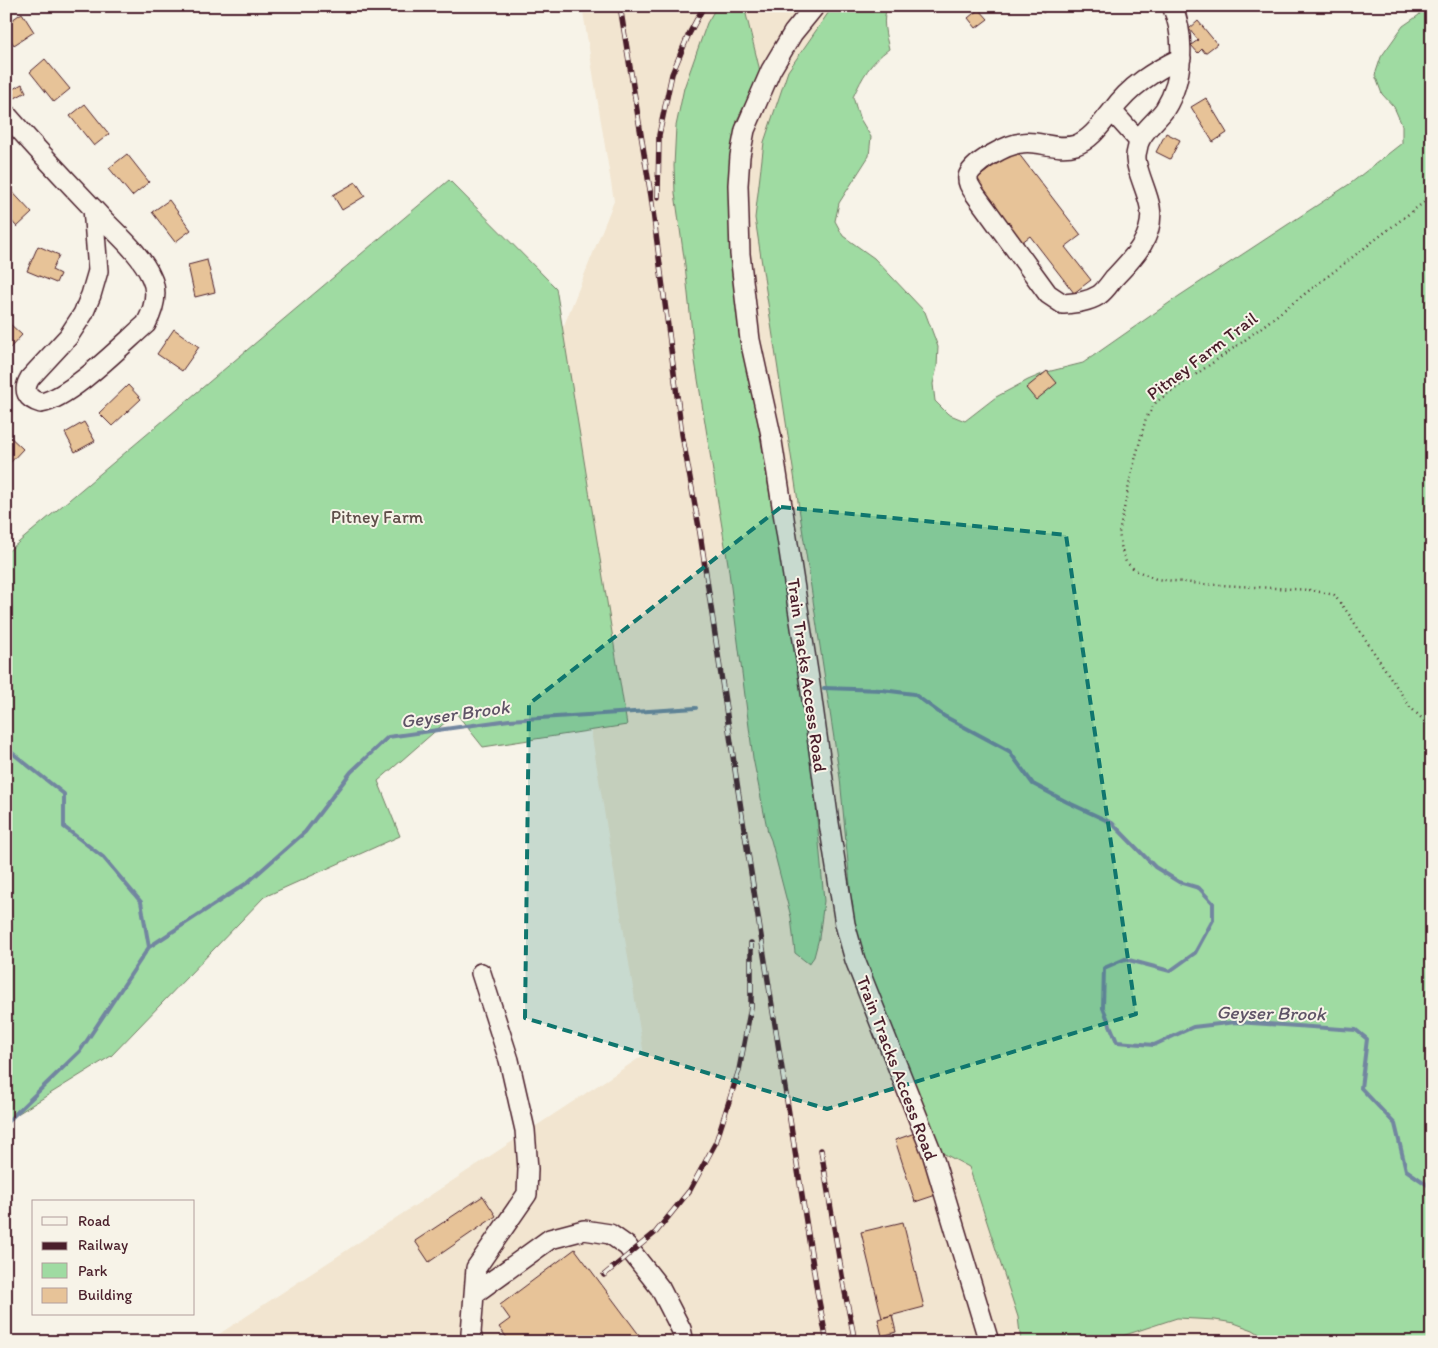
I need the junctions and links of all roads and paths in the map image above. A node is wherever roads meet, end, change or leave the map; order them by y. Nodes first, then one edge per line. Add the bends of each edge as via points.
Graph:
1 (815, 6) edge
2 (1172, 6) edge
3 (1181, 58) junction
4 (1112, 111) junction
5 (6, 114) edge
6 (1139, 141) junction
7 (1432, 196) edge
8 (93, 208) junction
9 (1432, 728) edge
10 (481, 973) dead end
11 (474, 1294) junction
12 (473, 1342) edge
13 (684, 1342) edge
14 (989, 1342) edge

1 - 14 street, Train Tracks Access Road via 793,33 771,70 745,130 738,185 740,254 750,340 771,435 845,924 855,960 932,1153
2 - 3 street via 1177,16
3 - 4 street via 1139,82
3 - 6 street via 1165,108
4 - 6 street
4 - 6 street via 1092,135 1075,145 1021,142 975,165 968,175 968,182 1048,294 1063,304 1082,302 1100,295 1145,242 1151,224 1150,207 1136,156
5 - 8 street
7 - 9 path, Pitney Farm Trail via 1242,343 1156,402 1146,418 1119,533 1126,562 1135,570 1156,579 1311,590 1334,595 1410,707
8 - 8 street via 138,256 152,278 156,294 153,312 146,324 76,384 41,403 30,397 26,385 83,314 96,279
10 - 11 street via 509,1060 525,1130 527,1194 476,1268
11 - 12 street
11 - 13 street via 550,1239 584,1230 610,1234 627,1246 660,1288 681,1329

